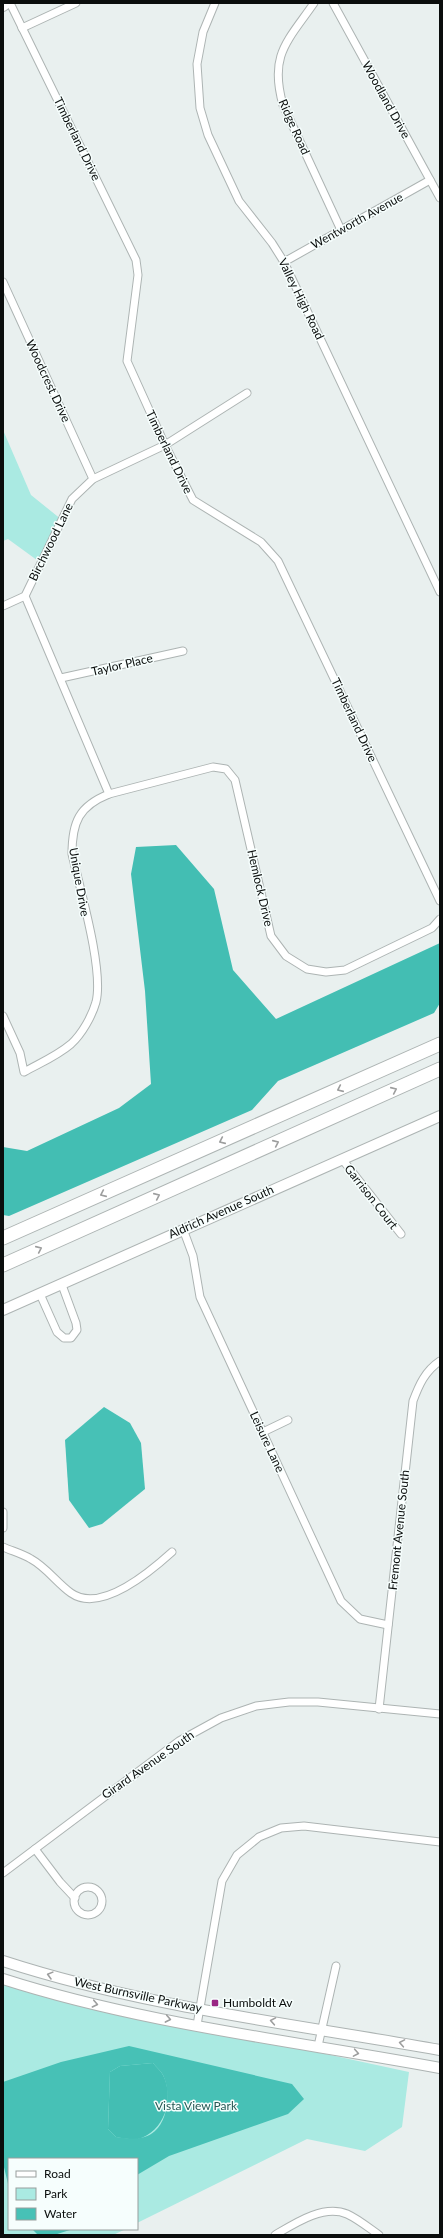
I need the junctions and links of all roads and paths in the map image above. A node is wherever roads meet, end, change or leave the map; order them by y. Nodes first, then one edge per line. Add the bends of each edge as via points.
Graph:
1 (7, 3) edge
2 (10, 3) edge
3 (76, 3) edge
4 (215, 3) edge
5 (314, 3) edge
6 (333, 3) edge
7 (3, 6) edge
8 (22, 28) junction
9 (430, 180) junction
10 (440, 198) edge
11 (342, 230) junction
12 (284, 262) junction
13 (3, 282) edge
14 (247, 393) dead end
15 (165, 445) junction
16 (93, 479) junction
17 (440, 592) edge
18 (25, 596) junction
19 (3, 606) edge
20 (183, 651) dead end
21 (61, 678) junction
22 (110, 794) junction
23 (440, 901) edge
24 (440, 919) edge
25 (3, 1016) edge
26 (440, 1044) edge
27 (440, 1069) edge
28 (440, 1116) edge
29 (342, 1159) junction
30 (183, 1229) junction
31 (401, 1234) dead end
32 (7, 1235) edge
33 (3, 1265) edge
34 (62, 1284) junction
35 (40, 1294) junction
36 (3, 1310) edge
37 (440, 1361) edge
38 (288, 1420) dead end
39 (263, 1432) junction
40 (3, 1512) edge
41 (3, 1528) edge
42 (3, 1547) edge
43 (172, 1552) dead end
44 (388, 1625) junction
45 (379, 1709) junction
46 (440, 1714) edge
47 (440, 1842) edge
48 (35, 1848) junction
49 (3, 1873) edge
50 (75, 1898) dead end
51 (3, 1961) edge
52 (336, 1966) dead end
53 (3, 1979) edge
54 (199, 2008) junction
55 (197, 2025) junction
56 (321, 2029) junction
57 (318, 2046) junction
58 (440, 2050) edge
59 (440, 2068) edge
60 (275, 2235) edge
61 (379, 2235) edge

1 - 7 street
2 - 8 street, Timberland Drive
3 - 8 street
4 - 12 street, Valley High Road via 203,32 198,64 200,108 208,135 239,201
5 - 11 street, Ridge Road via 281,50 278,66 279,92
6 - 9 street, Woodland Drive
8 - 15 street, Timberland Drive via 136,260 138,275 127,361
9 - 10 street, Woodland Drive
9 - 11 street, Wentworth Avenue
11 - 12 street, Wentworth Avenue
12 - 17 street, Valley High Road
13 - 16 street, Woodcrest Drive
14 - 15 street, Birchwood Lane
15 - 16 street, Birchwood Lane
15 - 23 street, Timberland Drive via 193,500 261,542 278,561
16 - 18 street, Birchwood Lane via 72,499
18 - 19 street, Birchwood Lane
18 - 21 street
20 - 21 street, Taylor Place
21 - 22 street
22 - 24 street, Hemlock Drive via 213,767 226,769 235,780 271,936 286,956 307,969 326,972 345,970 432,928
22 - 25 street, Unique Drive via 87,805 78,819 72,838 72,854 96,967 96,1001 87,1024 72,1043 54,1057 24,1072 20,1053
26 -> 32 highway
33 -> 27 highway
28 - 29 street, Aldrich Avenue South
29 - 30 street, Aldrich Avenue South
29 - 31 street, Garrison Court
30 - 34 street, Aldrich Avenue South
30 - 39 street, Leisure Lane via 193,1256 200,1297
34 - 35 street, Aldrich Avenue South
34 - 35 street via 78,1330 71,1338 64,1338 57,1332
35 - 36 street, Aldrich Avenue South
37 - 44 street, Fremont Avenue South via 432,1366 420,1382 413,1401
38 - 39 street
39 - 44 street, Leisure Lane via 341,1601 360,1619
40 - 41 street
42 - 43 street via 32,1559 72,1594 91,1599 108,1595 146,1576
44 - 45 street, Fremont Avenue South
45 - 46 street, Girard Avenue South
45 - 48 street, Girard Avenue South via 318,1702 289,1702 256,1706 221,1718 179,1741
47 - 54 street via 304,1826 281,1828 259,1837 237,1855 222,1881
48 - 49 street, Girard Avenue South
48 - 50 street
54 -> 51 street, West Burnsville Parkway via 87,1985
52 - 56 street
53 -> 55 street, West Burnsville Parkway via 81,2001
54 - 55 street
56 -> 54 street, West Burnsville Parkway
55 - 57 street, West Burnsville Parkway
56 - 57 street
58 -> 56 street, West Burnsville Parkway
57 -> 59 street, West Burnsville Parkway
60 - 61 street via 320,2212 334,2210 348,2214

